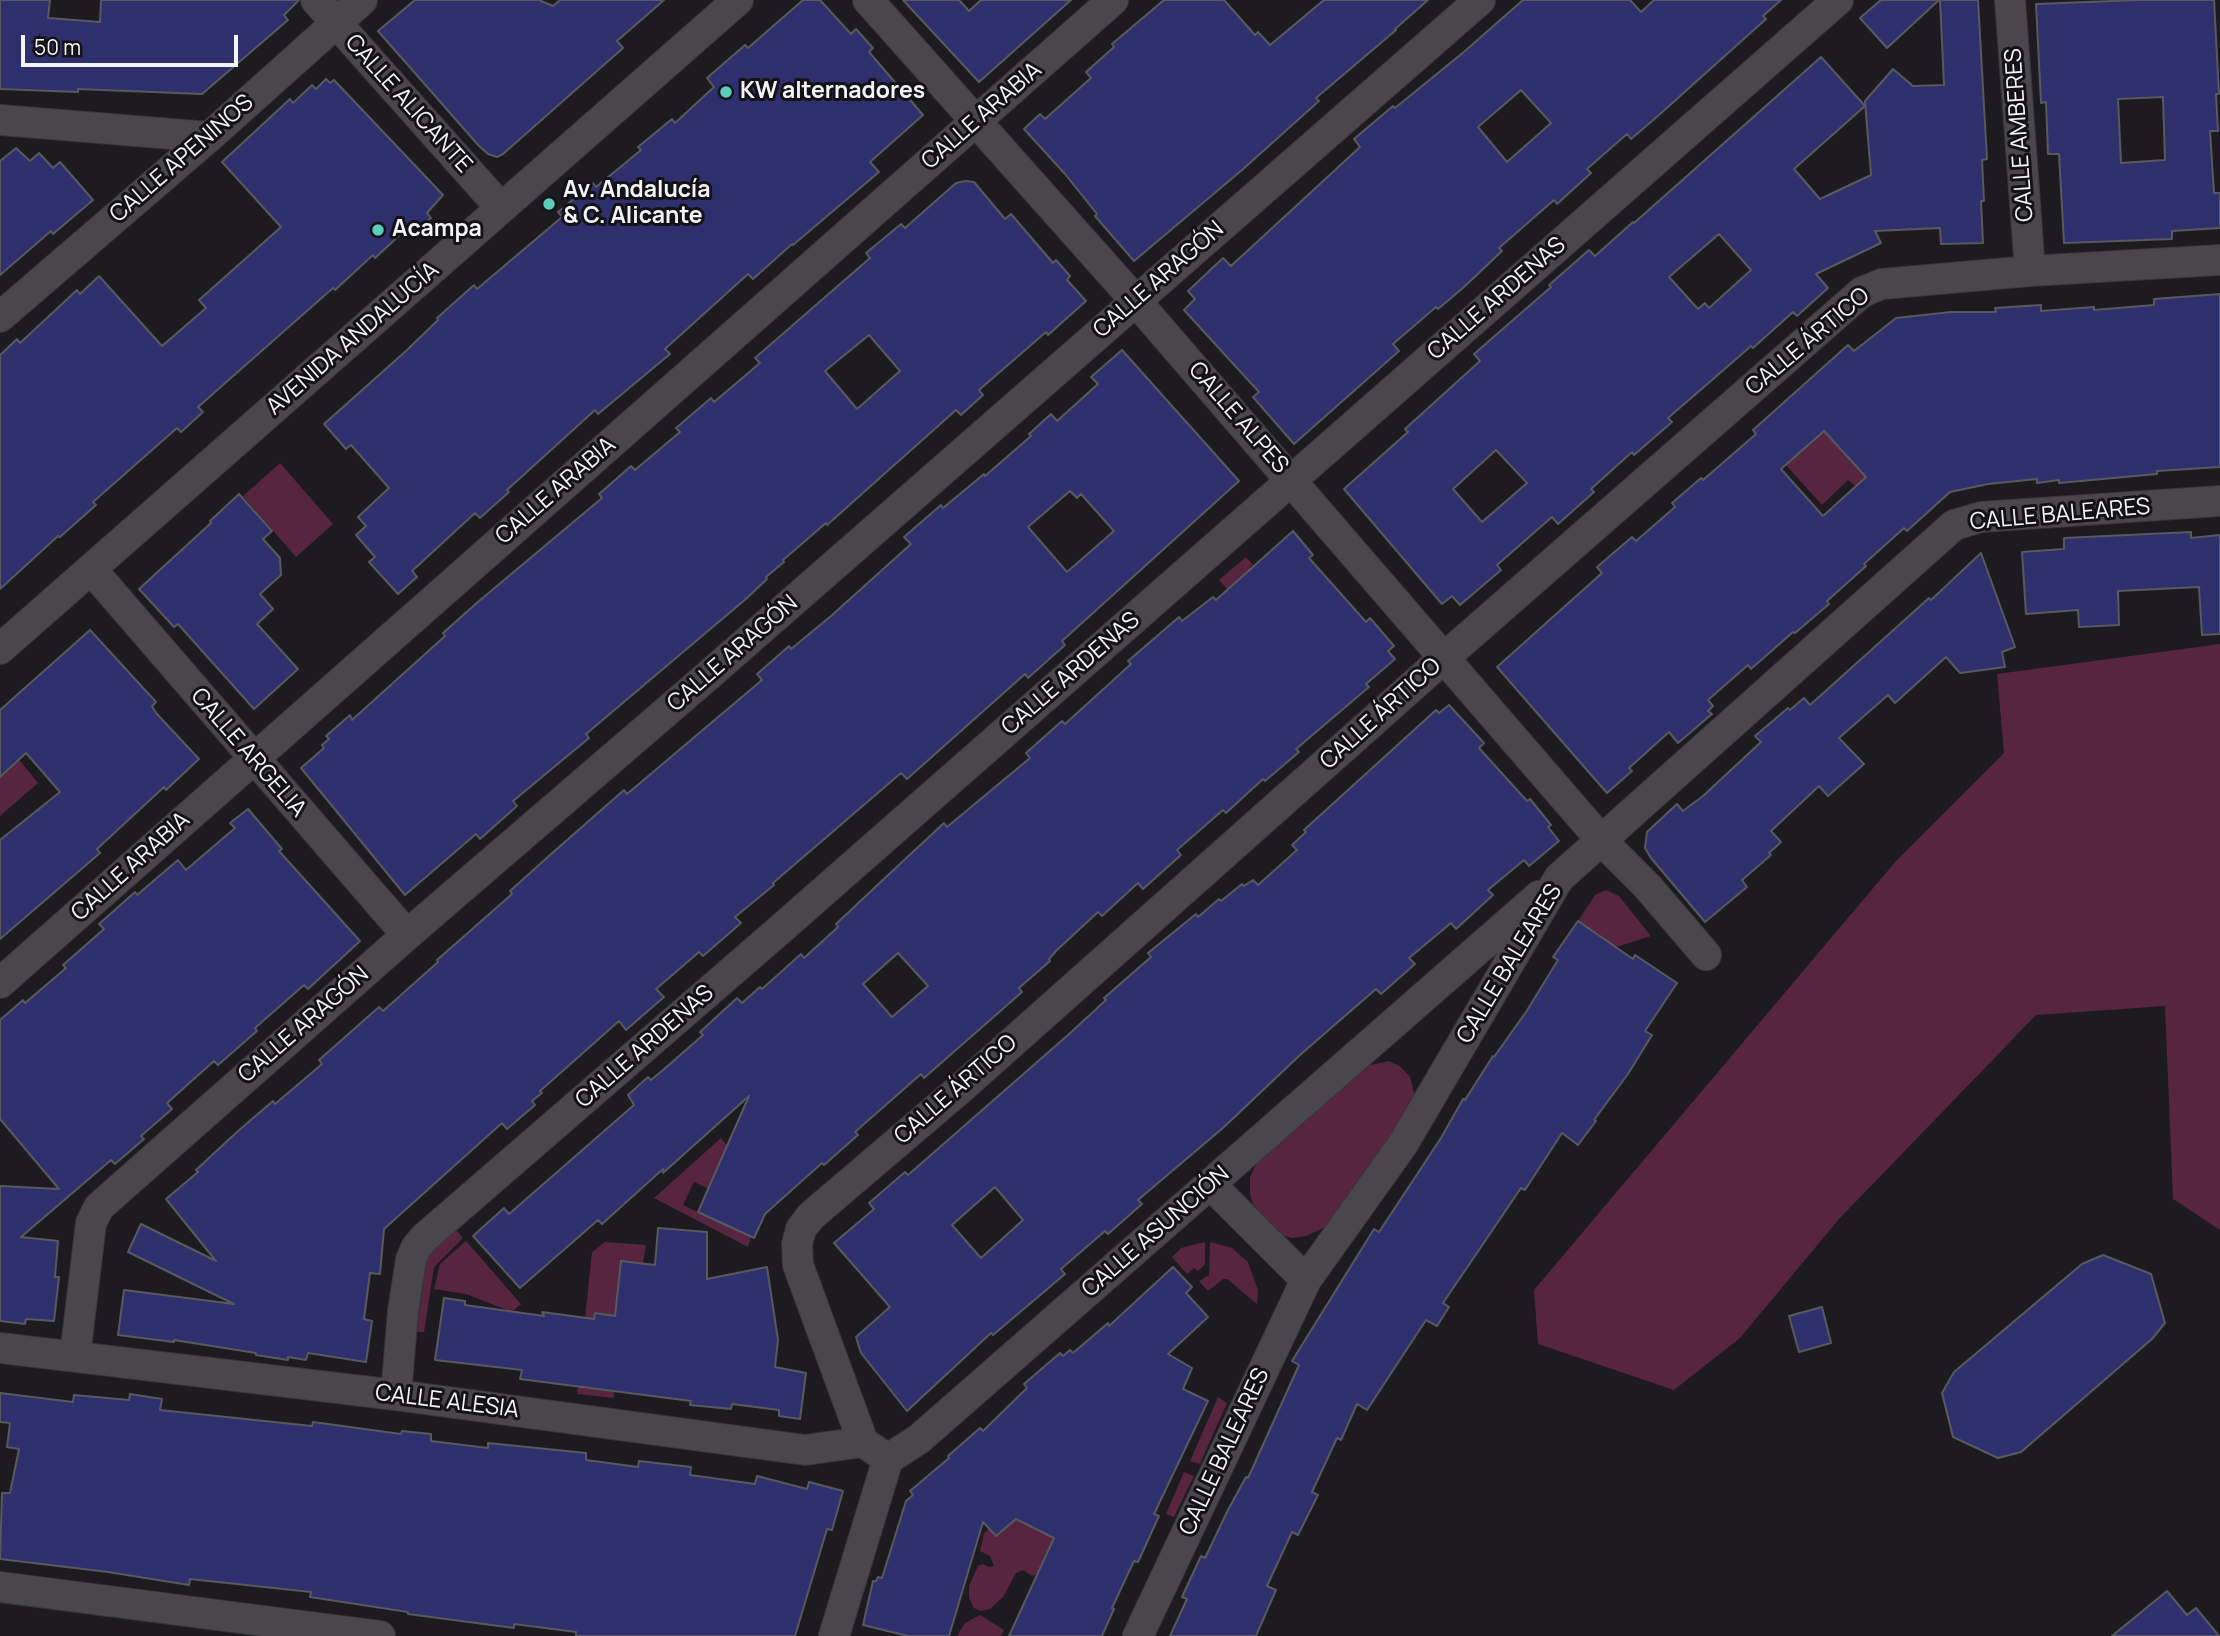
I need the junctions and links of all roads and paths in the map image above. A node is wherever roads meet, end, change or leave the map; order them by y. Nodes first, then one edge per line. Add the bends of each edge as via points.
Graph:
1 (316, 0) edge
2 (362, 0) edge
3 (738, 0) edge
4 (869, 0) edge
5 (1113, 0) edge
6 (1480, 0) edge
7 (1838, 0) edge
8 (2010, 0) edge
9 (336, 23) junction
10 (0, 120) edge
11 (976, 122) junction
12 (208, 137) junction
13 (501, 208) junction
14 (2220, 260) edge
15 (2030, 271) junction
16 (1135, 300) junction
17 (0, 317) edge
18 (1292, 481) junction
19 (2220, 501) edge
20 (91, 569) junction
21 (0, 649) edge
22 (1445, 657) junction
23 (253, 759) junction
24 (1602, 841) junction
25 (1559, 878) junction
26 (407, 935) junction
27 (1706, 955) dead end
28 (0, 983) edge
29 (1211, 1185) junction
30 (1306, 1280) junction
31 (0, 1348) edge
32 (75, 1356) junction
33 (396, 1395) junction
34 (863, 1442) junction
35 (888, 1459) junction
36 (0, 1587) edge
37 (380, 1636) edge
38 (834, 1636) edge
39 (1139, 1636) edge

1 - 9 street, CALLE ALICANTE
2 - 9 street, CALLE APENINOS
3 - 13 street, AVENIDA ANDALUCÍA
4 - 11 street, CALLE ALPES
5 - 11 street, CALLE ARABIA
6 - 16 street, CALLE ARAGÓN
7 - 18 street, CALLE ARDENAS
8 - 15 street, CALLE AMBERES
9 - 12 street, CALLE APENINOS
9 - 13 street, CALLE ALICANTE
10 - 12 street
11 - 16 street, CALLE ALPES
11 - 23 street, CALLE ARABIA
12 - 17 street, CALLE APENINOS
13 - 20 street, AVENIDA ANDALUCÍA
14 - 15 street, CALLE ÁRTICO
15 - 22 street, CALLE ÁRTICO via 1882,284 1862,292
16 - 18 street, CALLE ALPES
16 - 26 street, CALLE ARAGÓN
18 - 22 street, CALLE ALPES
18 - 33 street, CALLE ARDENAS via 424,1238 411,1260
19 - 24 street, CALLE BALEARES via 1980,517 1954,525
20 - 21 street, AVENIDA ANDALUCÍA
20 - 23 street, CALLE ARGELIA
22 - 24 street, CALLE ALPES
22 - 34 street, CALLE ÁRTICO via 801,1229 798,1265
23 - 26 street, CALLE ARGELIA
23 - 28 street, CALLE ARABIA
24 - 25 street, CALLE BALEARES
24 - 27 street, CALLE ALPES
25 - 29 street, CALLE ASUNCIÓN
25 - 30 street, CALLE BALEARES via 1404,1144
26 - 32 street, CALLE ARAGÓN via 99,1207 91,1223
29 - 30 street
29 - 35 street, CALLE ASUNCIÓN via 919,1439
30 - 39 street, CALLE BALEARES
31 - 32 street, CALLE ALESIA
32 - 33 street, CALLE ALESIA
33 - 34 street, CALLE ALESIA via 805,1450
34 - 35 street
35 - 38 street
36 - 37 street

